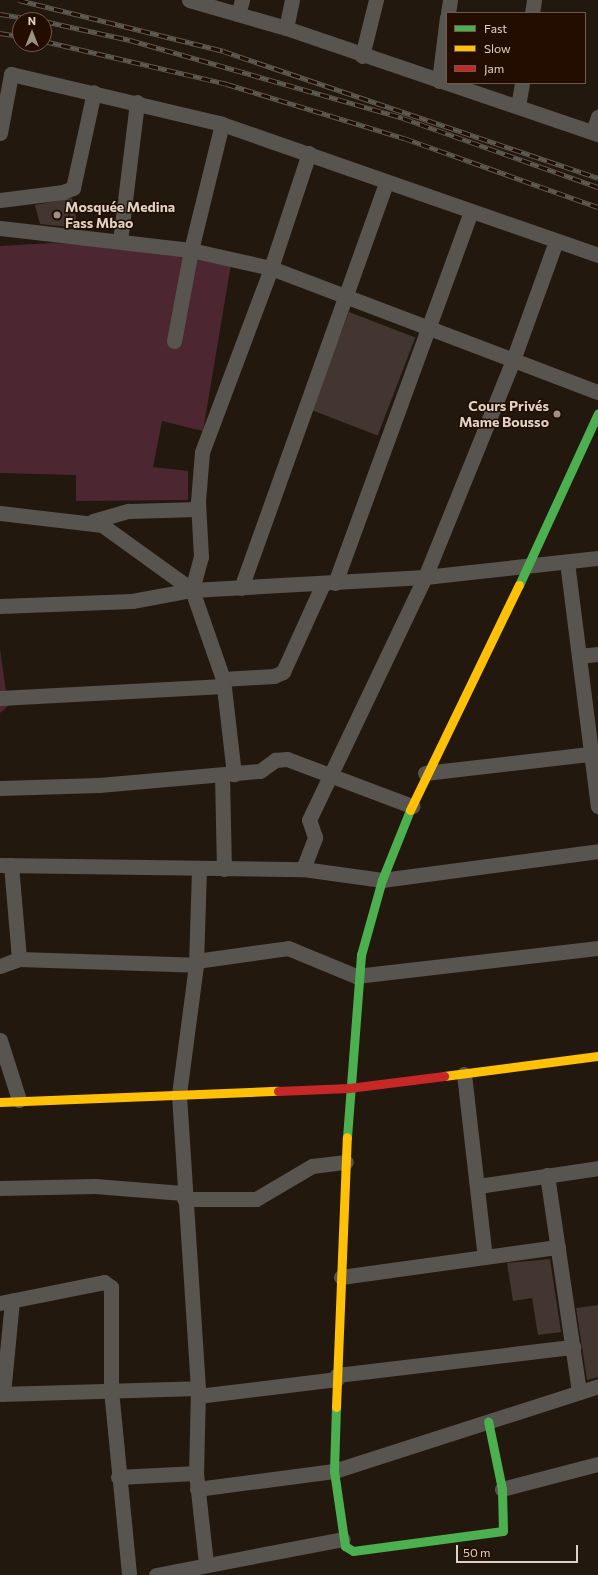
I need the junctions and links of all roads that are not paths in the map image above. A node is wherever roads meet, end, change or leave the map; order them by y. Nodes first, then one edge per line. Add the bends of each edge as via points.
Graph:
1 (189, 0) edge
2 (292, 0) edge
3 (376, 0) edge
4 (450, 0) edge
5 (534, 0) edge
6 (240, 7) edge
7 (448, 12) edge
8 (532, 12) edge
9 (446, 25) edge
10 (286, 28) junction
11 (362, 56) junction
12 (439, 81) junction
13 (446, 83) edge
14 (448, 84) edge
15 (522, 84) edge
16 (94, 92) junction
17 (137, 102) junction
18 (518, 106) junction
19 (598, 117) edge
20 (222, 124) junction
21 (0, 133) edge
22 (596, 133) edge
23 (309, 152) junction
24 (386, 182) junction
25 (0, 200) edge
26 (470, 211) junction
27 (0, 228) edge
28 (120, 241) junction
29 (556, 241) junction
30 (191, 250) junction
31 (598, 255) edge
32 (271, 268) junction
33 (346, 295) junction
34 (428, 328) junction
35 (174, 341) dead end
36 (513, 360) junction
37 (598, 392) edge
38 (598, 413) edge
39 (198, 509) junction
40 (0, 513) edge
41 (93, 521) junction
42 (598, 558) edge
43 (567, 562) junction
44 (528, 568) junction
45 (424, 577) junction
46 (329, 584) junction
47 (241, 588) junction
48 (192, 590) junction
49 (0, 606) edge
50 (598, 654) edge
51 (579, 656) junction
52 (224, 682) junction
53 (0, 698) edge
54 (595, 754) edge
55 (425, 773) junction
56 (228, 774) junction
57 (329, 777) junction
58 (0, 788) edge
59 (412, 806) junction
60 (598, 806) edge
61 (598, 851) edge
62 (5, 865) edge
63 (199, 869) junction
64 (224, 869) junction
65 (303, 869) junction
66 (382, 880) junction
67 (598, 948) edge
68 (19, 959) junction
69 (196, 963) junction
70 (0, 966) edge
71 (356, 976) junction
72 (0, 1040) edge
73 (598, 1056) edge
74 (464, 1074) junction
75 (349, 1088) junction
76 (179, 1095) junction
77 (19, 1100) junction
78 (0, 1102) edge
79 (346, 1162) junction
80 (598, 1168) edge
81 (547, 1175) junction
82 (478, 1186) junction
83 (0, 1188) edge
84 (183, 1196) junction
85 (558, 1247) junction
86 (485, 1257) junction
87 (341, 1278) junction
88 (6, 1301) edge
89 (572, 1347) junction
90 (337, 1377) junction
91 (598, 1386) edge
92 (111, 1390) junction
93 (198, 1392) junction
94 (579, 1392) junction
95 (1, 1394) edge
96 (488, 1422) junction
97 (598, 1464) edge
98 (334, 1471) junction
99 (196, 1473) junction
100 (118, 1477) junction
101 (197, 1489) junction
102 (502, 1489) junction
103 (343, 1539) junction
104 (206, 1564) junction
105 (130, 1575) edge
106 (156, 1575) edge

1 - 6 street
2 - 10 street
3 - 11 street
4 - 7 street
5 - 8 street
6 - 10 street
9 - 12 street
10 - 11 street
11 - 12 street
12 - 13 street
14 - 18 street
15 - 18 street
16 - 17 street
16 - 21 street via 11,74
16 - 25 street via 72,188 63,192
17 - 20 street
17 - 28 street
18 - 22 street
19 - 22 street
20 - 23 street
20 - 30 street
23 - 24 street
23 - 32 street
24 - 26 street
24 - 33 street
26 - 29 street
26 - 34 street
27 - 28 street
28 - 30 street
29 - 31 street
29 - 36 street
30 - 32 street
30 - 35 street
32 - 33 street
32 - 39 street via 202,452
33 - 34 street
33 - 47 street
34 - 36 street
34 - 46 street
36 - 37 street
36 - 45 street
38 - 44 street
39 - 41 street via 129,511
39 - 48 street via 201,558
40 - 41 street
41 - 48 street via 130,542
42 - 43 street
43 - 44 street
43 - 51 street
44 - 45 street
44 - 55 street
45 - 46 street
45 - 57 street
46 - 47 street
46 - 52 street via 283,672 274,676
47 - 48 street
48 - 49 street via 132,601
48 - 52 street
50 - 51 street
51 - 54 street
52 - 53 street
52 - 56 street
54 - 55 street
54 - 60 street
55 - 59 street
56 - 57 street via 260,772 280,758
56 - 58 street via 99,785
56 - 64 street
57 - 59 street
57 - 65 street via 309,820 315,837
59 - 66 street
61 - 66 street
62 - 63 street
62 - 68 street
63 - 64 street
63 - 69 street
64 - 65 street
65 - 66 street
66 - 71 street
67 - 71 street
68 - 69 street
68 - 70 street
69 - 71 street via 288,948
69 - 76 street
71 - 75 street
72 - 77 street
73 - 74 street
74 - 75 street
74 - 82 street
75 - 76 street
75 - 79 street
76 - 77 street
76 - 84 street
77 - 78 street
79 - 84 street via 312,1166 256,1199
79 - 87 street
80 - 81 street
81 - 82 street
81 - 85 street
82 - 86 street
83 - 84 street via 95,1186
84 - 93 street
85 - 86 street
85 - 89 street
86 - 87 street
87 - 90 street
88 - 92 street via 109,1283 112,1292
88 - 95 street
89 - 90 street
89 - 94 street
90 - 93 street
90 - 98 street
91 - 94 street
92 - 93 street
92 - 95 street
92 - 100 street
93 - 99 street
94 - 96 street
96 - 98 street
96 - 102 street
97 - 102 street
98 - 101 street
98 - 103 street
99 - 100 street
99 - 101 street
100 - 105 street
101 - 104 street
102 - 103 street via 504,1525 500,1533 353,1551 345,1546
103 - 104 street
104 - 106 street

